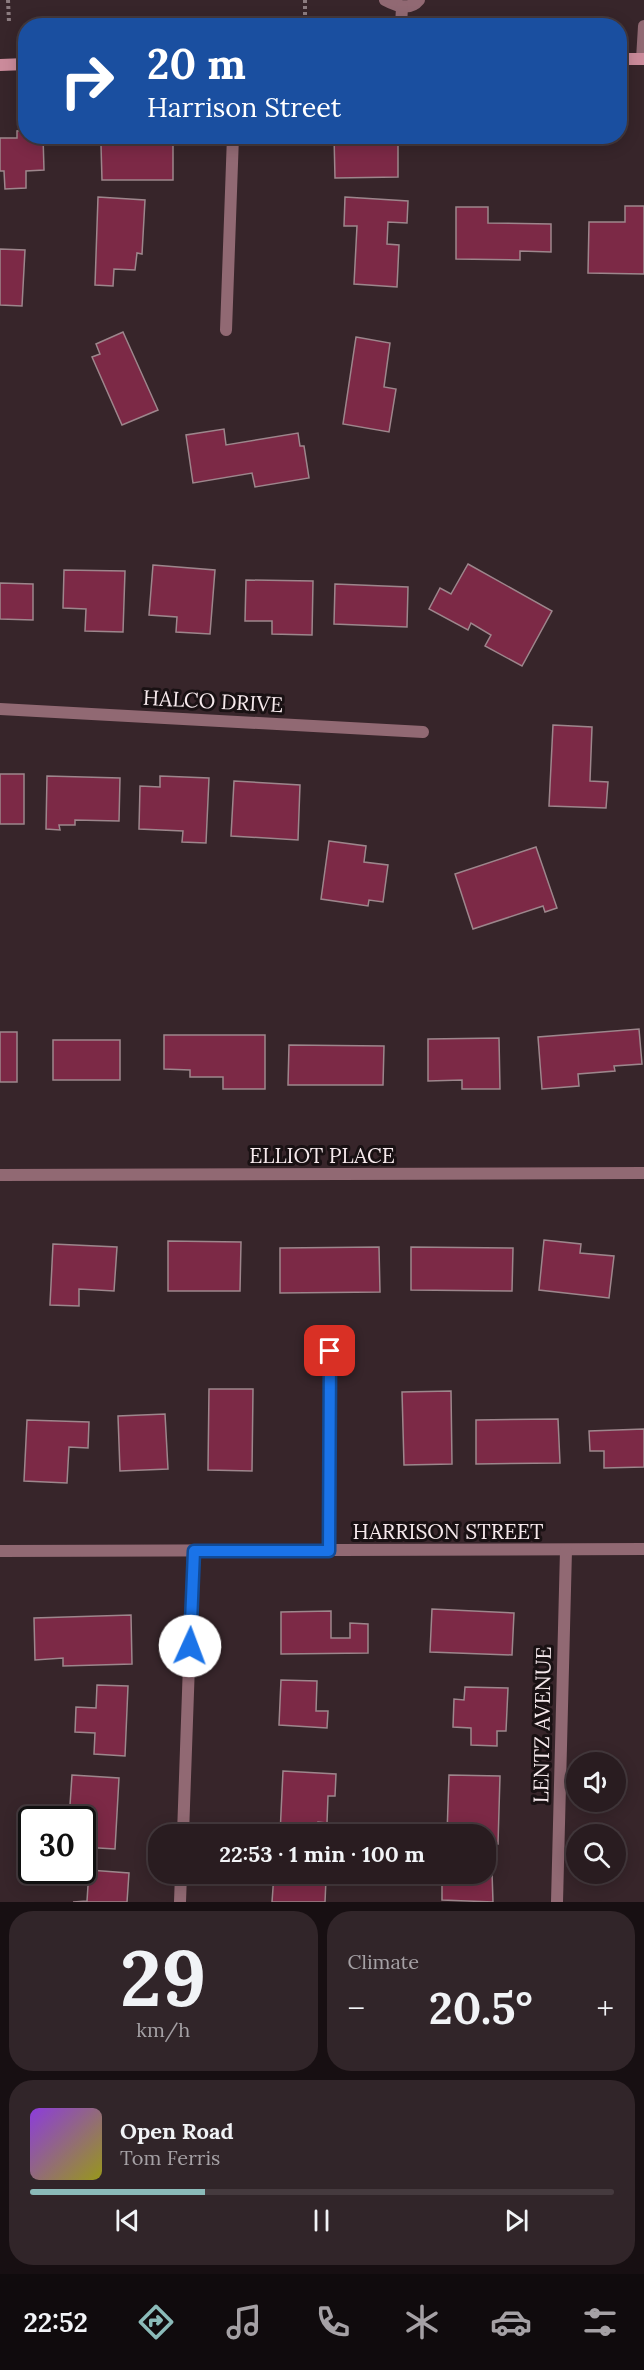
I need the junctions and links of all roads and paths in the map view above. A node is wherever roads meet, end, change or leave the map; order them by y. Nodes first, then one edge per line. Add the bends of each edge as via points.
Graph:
1 (8, 0) edge
2 (305, 0) edge
3 (385, 0) edge
4 (419, 0) edge
5 (402, 7) junction
6 (305, 18) edge
7 (401, 18) edge
8 (9, 22) dead end
9 (644, 26) edge
10 (627, 59) edge
11 (643, 59) edge
12 (18, 64) edge
13 (0, 65) edge
14 (233, 144) edge
15 (226, 330) dead end
16 (0, 710) edge
17 (423, 732) dead end
18 (644, 1173) edge
19 (0, 1175) edge
20 (330, 1351) dead end
21 (566, 1550) junction
22 (644, 1550) edge
23 (0, 1551) edge
24 (194, 1551) junction
25 (329, 1551) junction
26 (183, 1824) edge
27 (181, 1884) edge
28 (180, 1902) edge
29 (557, 1902) edge

1 - 8 path
2 - 6 path
3 - 5 street
4 - 5 street
5 - 7 street
9 - 11 street
10 - 11 street
12 - 13 street
14 - 15 street
16 - 17 street, HALCO DRIVE
18 - 19 street, ELLIOT PLACE
20 - 25 street
21 - 22 street, HARRISON STREET
21 - 25 street, HARRISON STREET
21 - 29 street, LENTZ AVENUE
23 - 24 street, HARRISON STREET
24 - 25 street, HARRISON STREET
24 - 26 street
27 - 28 street

